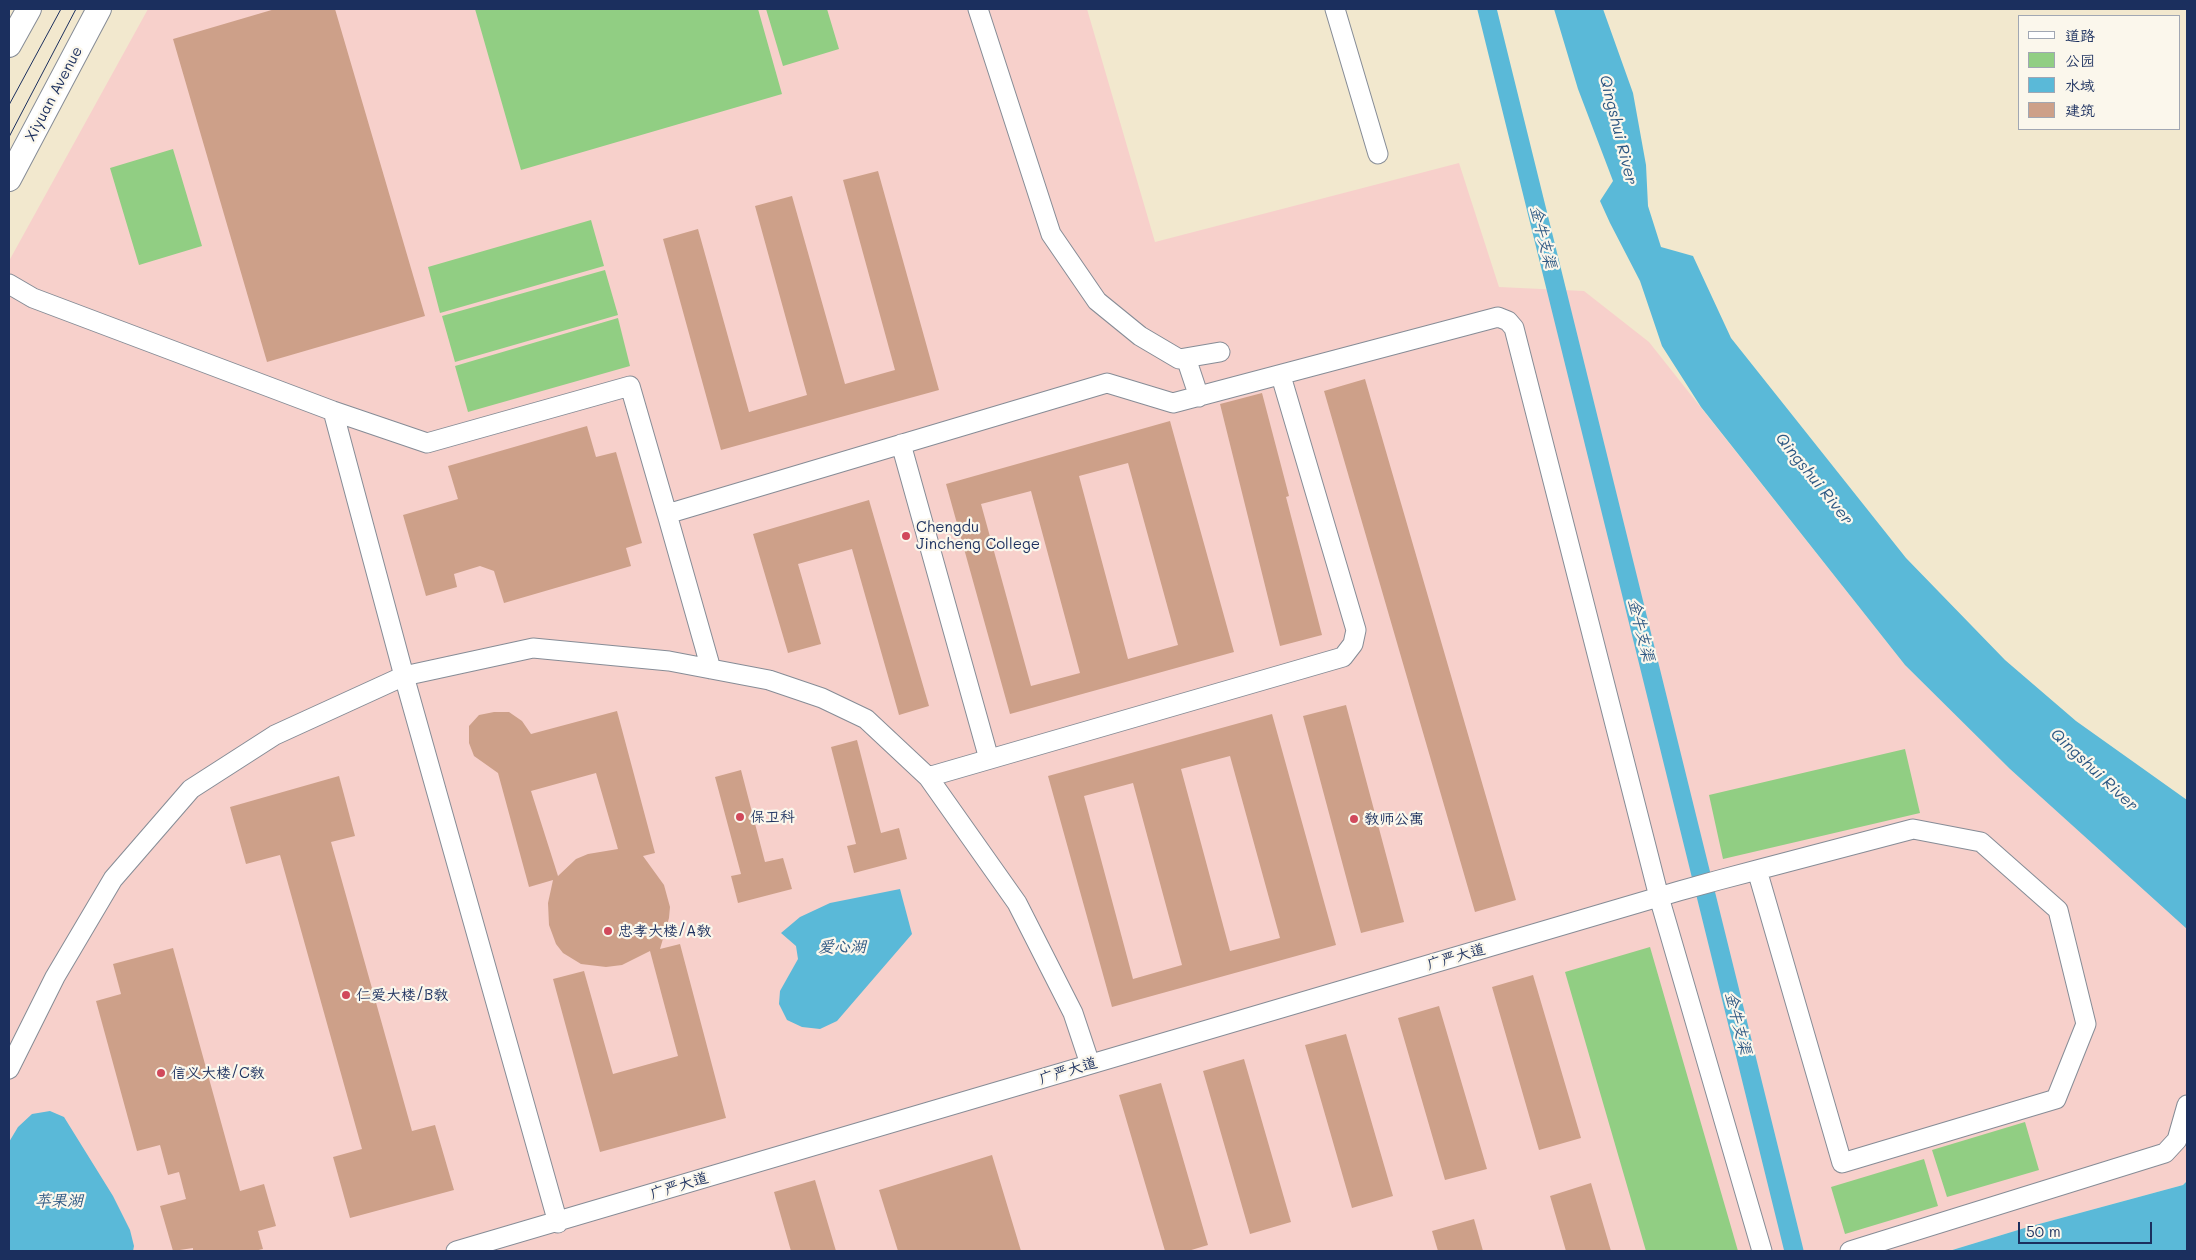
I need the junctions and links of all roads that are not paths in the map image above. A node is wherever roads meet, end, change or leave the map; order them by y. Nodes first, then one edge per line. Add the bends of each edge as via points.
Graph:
1 (29, 9) edge
2 (99, 9) edge
3 (978, 9) edge
4 (1335, 9) edge
5 (10, 41) edge
6 (1378, 154) dead end
7 (9, 179) edge
8 (9, 284) edge
9 (1220, 352) dead end
10 (1186, 358) junction
11 (1281, 376) junction
12 (1199, 397) junction
13 (333, 411) junction
14 (901, 444) junction
15 (667, 514) junction
16 (712, 669) junction
17 (404, 676) junction
18 (989, 759) junction
19 (928, 777) junction
20 (1757, 870) junction
21 (1659, 897) junction
22 (1090, 1064) junction
23 (9, 1070) edge
24 (2187, 1105) edge
25 (558, 1222) junction
26 (456, 1251) edge
27 (1762, 1251) edge
28 (1850, 1251) edge

1 - 5 main road
2 - 7 main road, Xiyuan Avenue
3 - 10 street via 1051,234 1096,301 1140,336 1179,359
4 - 6 street
8 - 13 street via 33,298
9 - 10 street
10 - 12 street
11 - 12 street
11 - 18 street via 1356,630 1353,644 1343,657
11 - 21 street via 1498,317 1508,320 1514,328
12 - 14 street via 1173,404 1107,383
13 - 15 street via 426,443 630,386
13 - 17 street
14 - 15 street
14 - 18 street
15 - 16 street
16 - 17 street via 669,661 534,648
16 - 19 street via 769,680 822,698 866,718
17 - 23 street via 275,735 191,789 112,879 55,977
17 - 25 street
18 - 19 street
19 - 22 street via 1017,903 1073,1013
20 - 20 street, 广严大道 via 1842,1163 2056,1099 2086,1024 2058,910 1982,842 1913,829
20 - 21 street, 广严大道
21 - 22 street, 广严大道
21 - 27 street
22 - 25 street, 广严大道
24 - 28 street via 2176,1140 2165,1153
25 - 26 street, 广严大道

